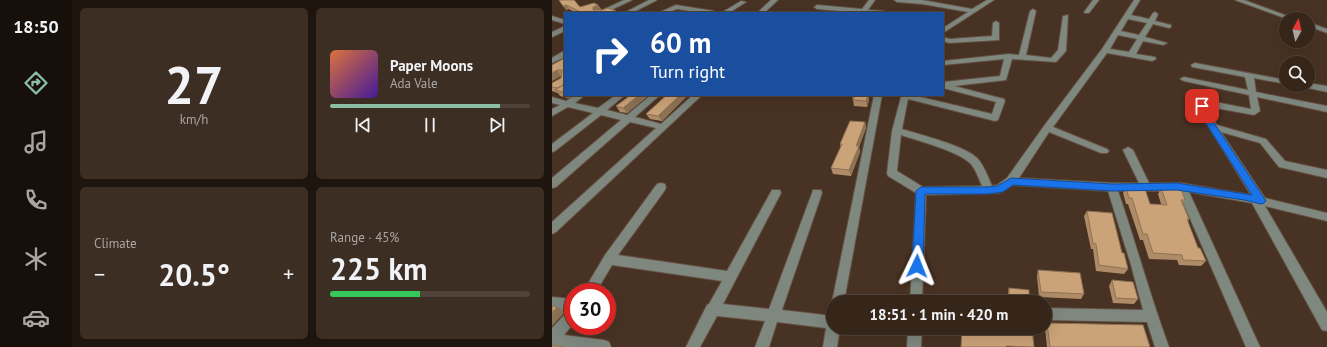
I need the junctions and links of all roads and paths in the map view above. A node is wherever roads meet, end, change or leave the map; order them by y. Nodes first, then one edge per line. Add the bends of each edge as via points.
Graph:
1 (629, 0) edge
2 (654, 0) edge
3 (775, 0) edge
4 (872, 0) edge
5 (897, 0) edge
6 (954, 0) edge
7 (991, 0) edge
8 (1096, 0) edge
9 (1135, 0) edge
10 (1238, 0) edge
11 (922, 1) edge
12 (743, 2) dead end
13 (817, 7) dead end
14 (951, 7) junction
15 (972, 11) junction
16 (601, 12) edge
17 (629, 12) edge
18 (663, 12) edge
19 (708, 12) edge
20 (726, 12) edge
21 (761, 12) edge
22 (867, 12) edge
23 (1033, 12) dead end
24 (1087, 12) dead end
25 (1155, 14) dead end
26 (1279, 14) edge
27 (1066, 16) dead end
28 (1126, 16) junction
29 (552, 18) edge
30 (944, 21) edge
31 (564, 22) edge
32 (1150, 22) junction
33 (955, 23) junction
34 (996, 23) dead end
35 (1169, 26) dead end
36 (1315, 27) edge
37 (564, 29) edge
38 (944, 30) edge
39 (1327, 31) edge
40 (1116, 32) junction
41 (552, 35) edge
42 (1141, 38) junction
43 (944, 39) edge
44 (1163, 43) dead end
45 (1105, 50) junction
46 (1132, 54) junction
47 (564, 55) edge
48 (1009, 56) junction
49 (1022, 57) junction
50 (1152, 59) dead end
51 (552, 61) edge
52 (944, 63) edge
53 (1195, 65) dead end
54 (1249, 75) junction
55 (1184, 79) dead end
56 (1279, 81) edge
57 (944, 85) edge
58 (944, 85) edge
59 (1315, 87) edge
60 (1327, 89) edge
61 (1253, 93) junction
62 (579, 96) edge
63 (620, 96) edge
64 (655, 96) edge
65 (697, 96) edge
66 (878, 96) edge
67 (904, 96) edge
68 (552, 100) edge
69 (566, 104) junction
70 (1327, 109) edge
71 (600, 112) junction
72 (552, 113) edge
73 (629, 118) junction
74 (663, 128) junction
75 (1047, 128) junction
76 (1213, 128) junction
77 (898, 131) junction
78 (552, 148) edge
79 (1128, 150) dead end
80 (1104, 151) dead end
81 (1327, 174) edge
82 (1011, 181) junction
83 (552, 184) edge
84 (661, 187) dead end
85 (1112, 187) junction
86 (1146, 187) junction
87 (1181, 187) junction
88 (988, 190) junction
89 (921, 191) junction
90 (776, 193) dead end
91 (817, 193) dead end
92 (1258, 200) junction
93 (1327, 217) edge
94 (553, 227) edge
95 (609, 259) junction
96 (730, 277) junction
97 (594, 283) edge
98 (839, 295) edge
99 (916, 295) edge
100 (552, 303) edge
101 (564, 304) edge
102 (712, 309) junction
103 (1052, 314) edge
104 (772, 315) junction
105 (1151, 316) junction
106 (826, 321) edge
107 (564, 325) edge
108 (1327, 325) edge
109 (832, 335) edge
110 (915, 335) edge
111 (552, 339) edge
112 (604, 347) edge
113 (692, 347) edge
114 (762, 347) edge
115 (830, 347) edge
116 (914, 347) edge
117 (1162, 347) edge
118 (1253, 347) edge

1 - 16 street
2 - 17 street
3 - 21 street
4 - 22 street
5 - 11 street
6 - 14 street
7 - 15 street
8 - 24 street
9 - 28 street
10 - 26 street
11 - 14 street
12 - 20 street
13 - 22 street
14 - 15 street
15 - 33 street
18 - 19 street via 680,7
23 - 49 street
25 - 32 street
27 - 49 street via 1062,51 1053,60
28 - 32 street
28 - 40 street
29 - 31 street
30 - 33 street
32 - 35 street
32 - 42 street
33 - 38 street
34 - 43 street via 996,38
36 - 39 street
37 - 41 street
40 - 42 street
40 - 45 street
42 - 44 street
42 - 46 street
45 - 46 street
45 - 75 street
46 - 50 street
47 - 51 street
48 - 49 street
48 - 52 street
48 - 57 street via 1003,78
53 - 54 street
54 - 56 street
54 - 61 street
55 - 61 street
58 - 67 street via 1001,101 995,118
59 - 60 street
61 - 70 street
61 - 76 street via 1256,111 1254,112 1210,104 1202,106 1202,111
62 - 69 street
63 - 71 street
64 - 73 street
65 - 74 street
66 - 98 street
67 - 77 street
68 - 69 street
69 - 71 street
69 - 72 street
71 - 73 street
71 - 78 street
73 - 74 street
73 - 83 street
74 - 94 street
75 - 80 street
75 - 82 street
76 - 81 street via 1263,141 1282,164
76 - 92 street
77 - 88 street via 974,161
77 - 89 street via 892,173
79 - 86 street
82 - 85 street
82 - 88 street via 1000,189
84 - 95 street
85 - 86 street
85 - 105 street
86 - 87 street
87 - 92 street
87 - 118 street
88 - 89 street
89 - 99 street
90 - 96 street
91 - 104 street
92 - 93 street
92 - 108 street
95 - 96 street
95 - 97 street
96 - 102 street
100 - 101 street
102 - 104 street
102 - 113 street
103 - 105 street
104 - 106 street
104 - 114 street
105 - 117 street
107 - 111 street
109 - 115 street
110 - 116 street
111 - 112 street

